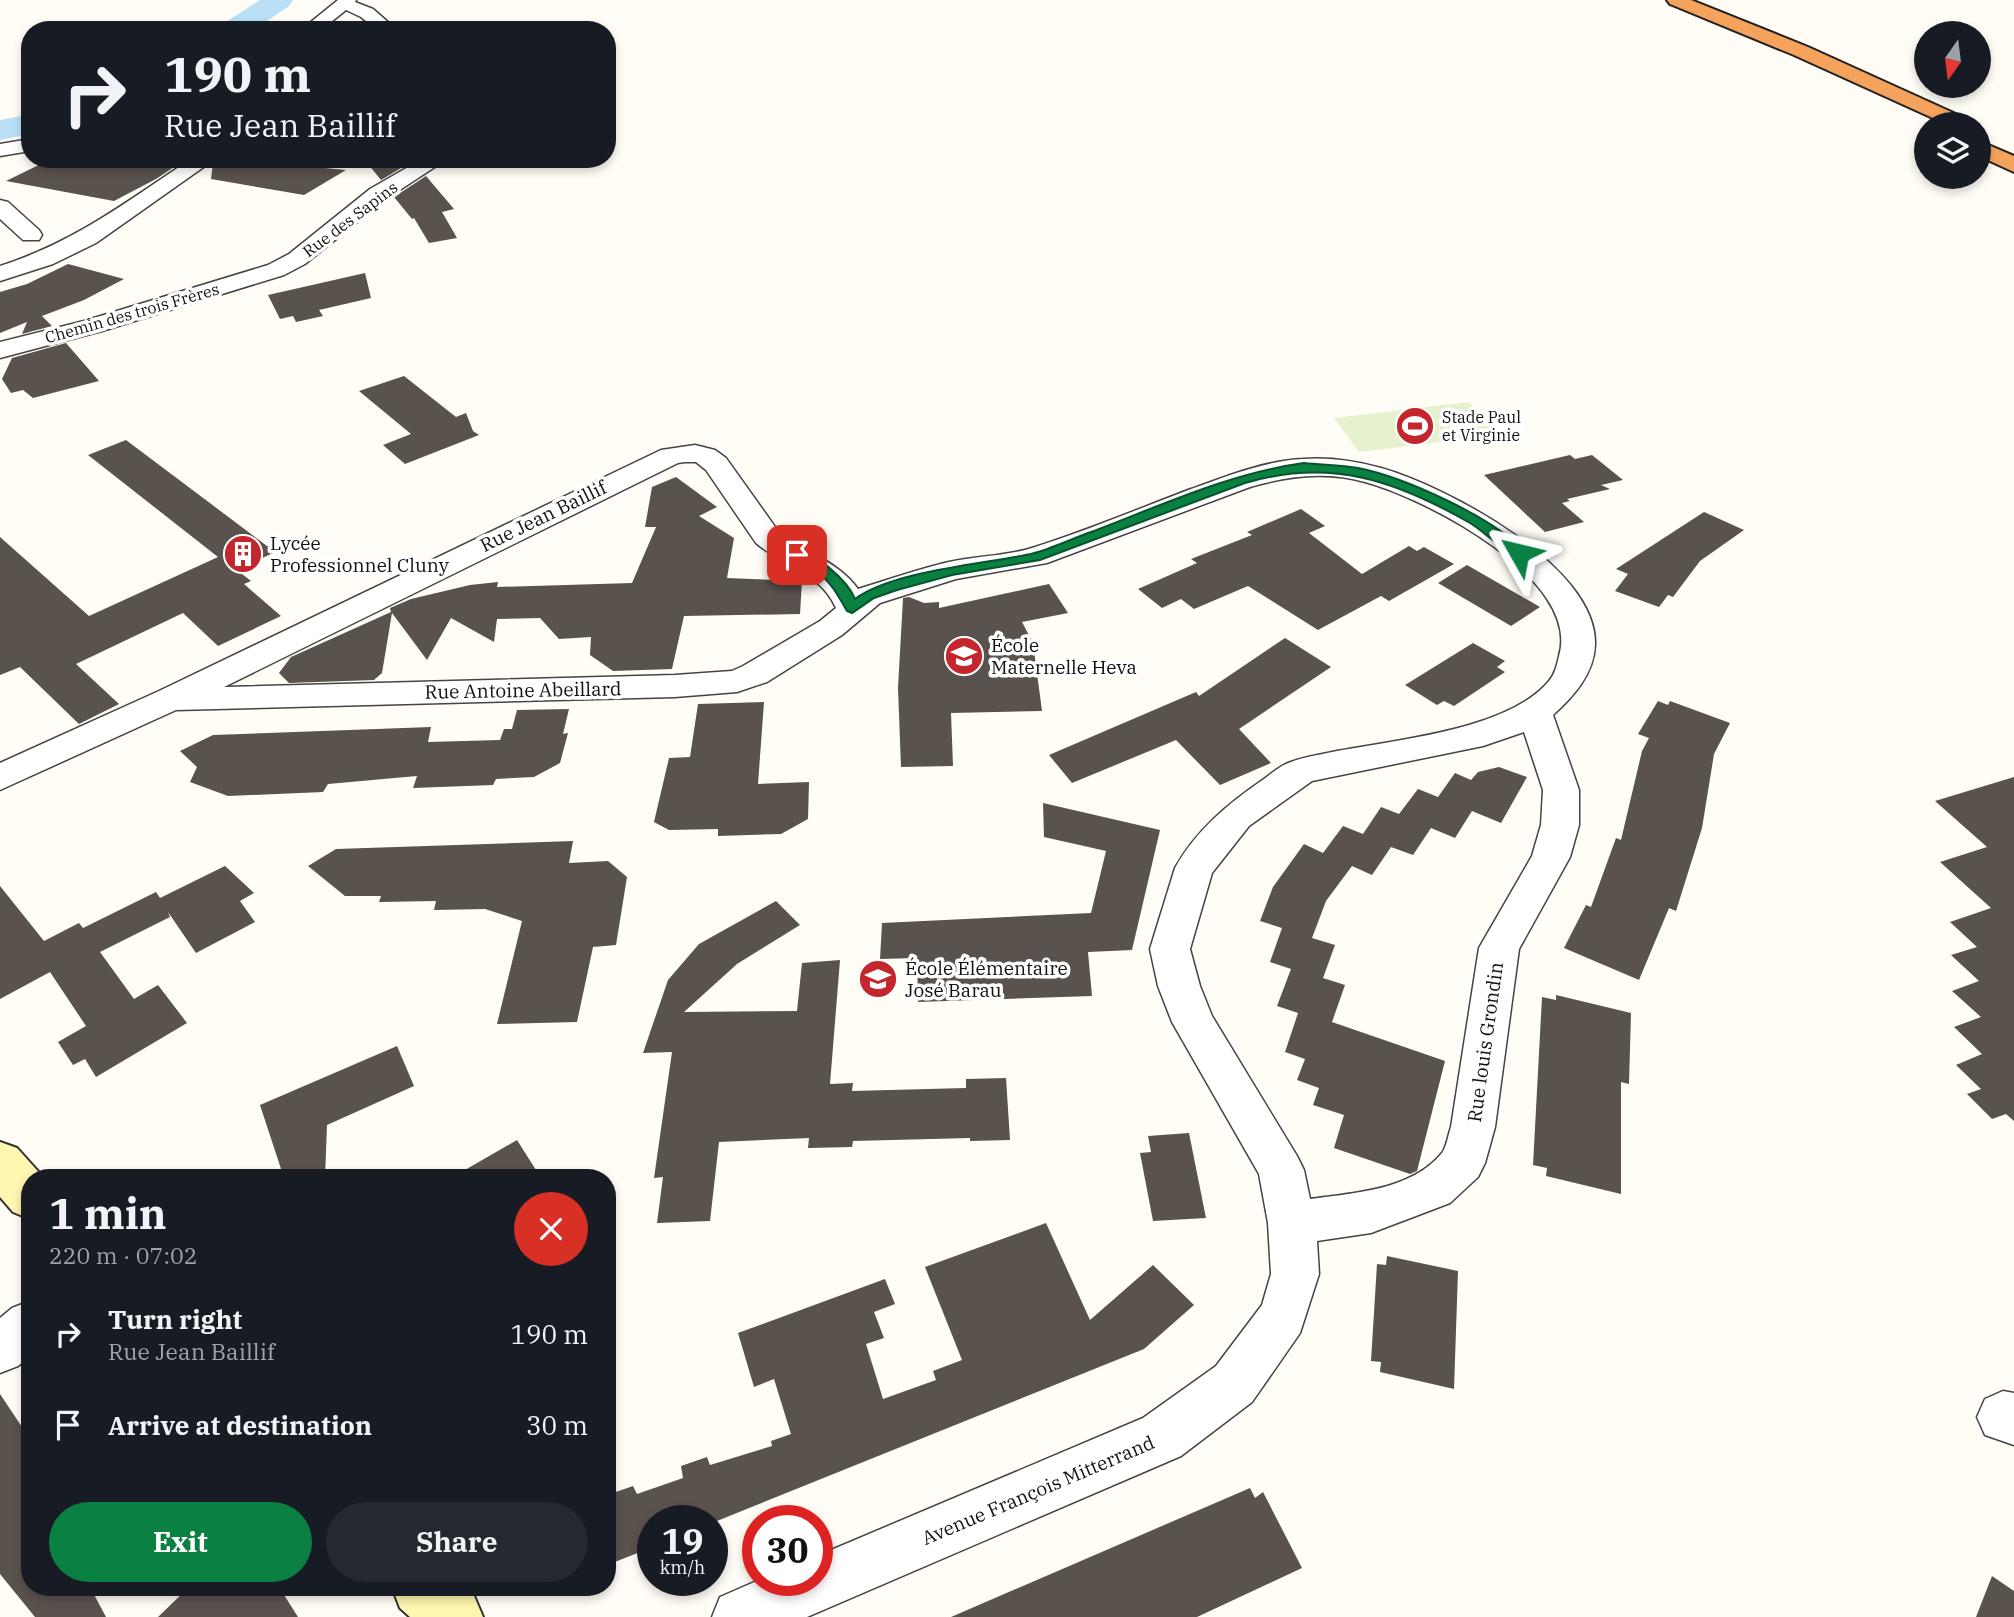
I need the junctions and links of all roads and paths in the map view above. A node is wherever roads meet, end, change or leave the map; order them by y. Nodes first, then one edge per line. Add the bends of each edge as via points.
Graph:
1 (1652, 0) edge
2 (1676, 0) edge
3 (347, 2) edge
4 (322, 21) edge
5 (377, 21) edge
6 (1936, 112) edge
7 (1914, 115) edge
8 (1991, 138) edge
9 (21, 146) edge
10 (2014, 149) edge
11 (0, 150) edge
12 (1991, 153) edge
13 (2014, 165) edge
14 (192, 168) edge
15 (422, 168) edge
16 (0, 207) edge
17 (111, 225) junction
18 (31, 235) junction
19 (3, 273) edge
20 (264, 275) joint
21 (0, 350) edge
22 (852, 608) junction
23 (171, 699) junction
24 (1535, 713) junction
25 (0, 778) edge
26 (0, 1164) edge
27 (21, 1187) edge
28 (1292, 1223) junction
29 (21, 1332) edge
30 (0, 1349) edge
31 (431, 1596) edge
32 (453, 1617) edge
33 (740, 1617) edge

1 - 7 highway
2 - 6 highway
3 - 4 street
3 - 5 street
8 - 10 highway
9 - 11 street
12 - 13 highway
14 - 17 street
15 - 20 street, Rue des Sapins via 378,194 298,259
16 - 18 street
17 - 18 street
17 - 19 street via 66,250
18 - 19 street via 22,258
20 - 21 street, Chemin des trois Frères
22 - 23 street, Rue Antoine Abeillard via 802,647 737,681 666,687
22 - 23 street, Rue Jean Baillif via 847,595 819,566 766,536 709,458 688,453 647,465
22 - 24 street, Avenue François Mitterrand via 892,587 951,571 1036,557 1273,471 1340,468 1374,475 1476,521 1535,565 1561,593 1575,620 1579,645 1571,673
23 - 25 street, Rue Jean Baillif
24 - 28 street, Rue louis Grondin via 1561,790 1560,825 1551,857 1499,948 1473,1126 1462,1163 1434,1188 1371,1212
24 - 28 street, Avenue François Mitterrand via 1483,734 1301,771 1236,817 1194,868 1170,949 1179,986 1193,1023 1281,1170
26 - 27 main road
28 - 33 street, Avenue François Mitterrand via 1294,1274 1283,1316 1234,1384 1162,1437
29 - 30 street
31 - 32 main road

